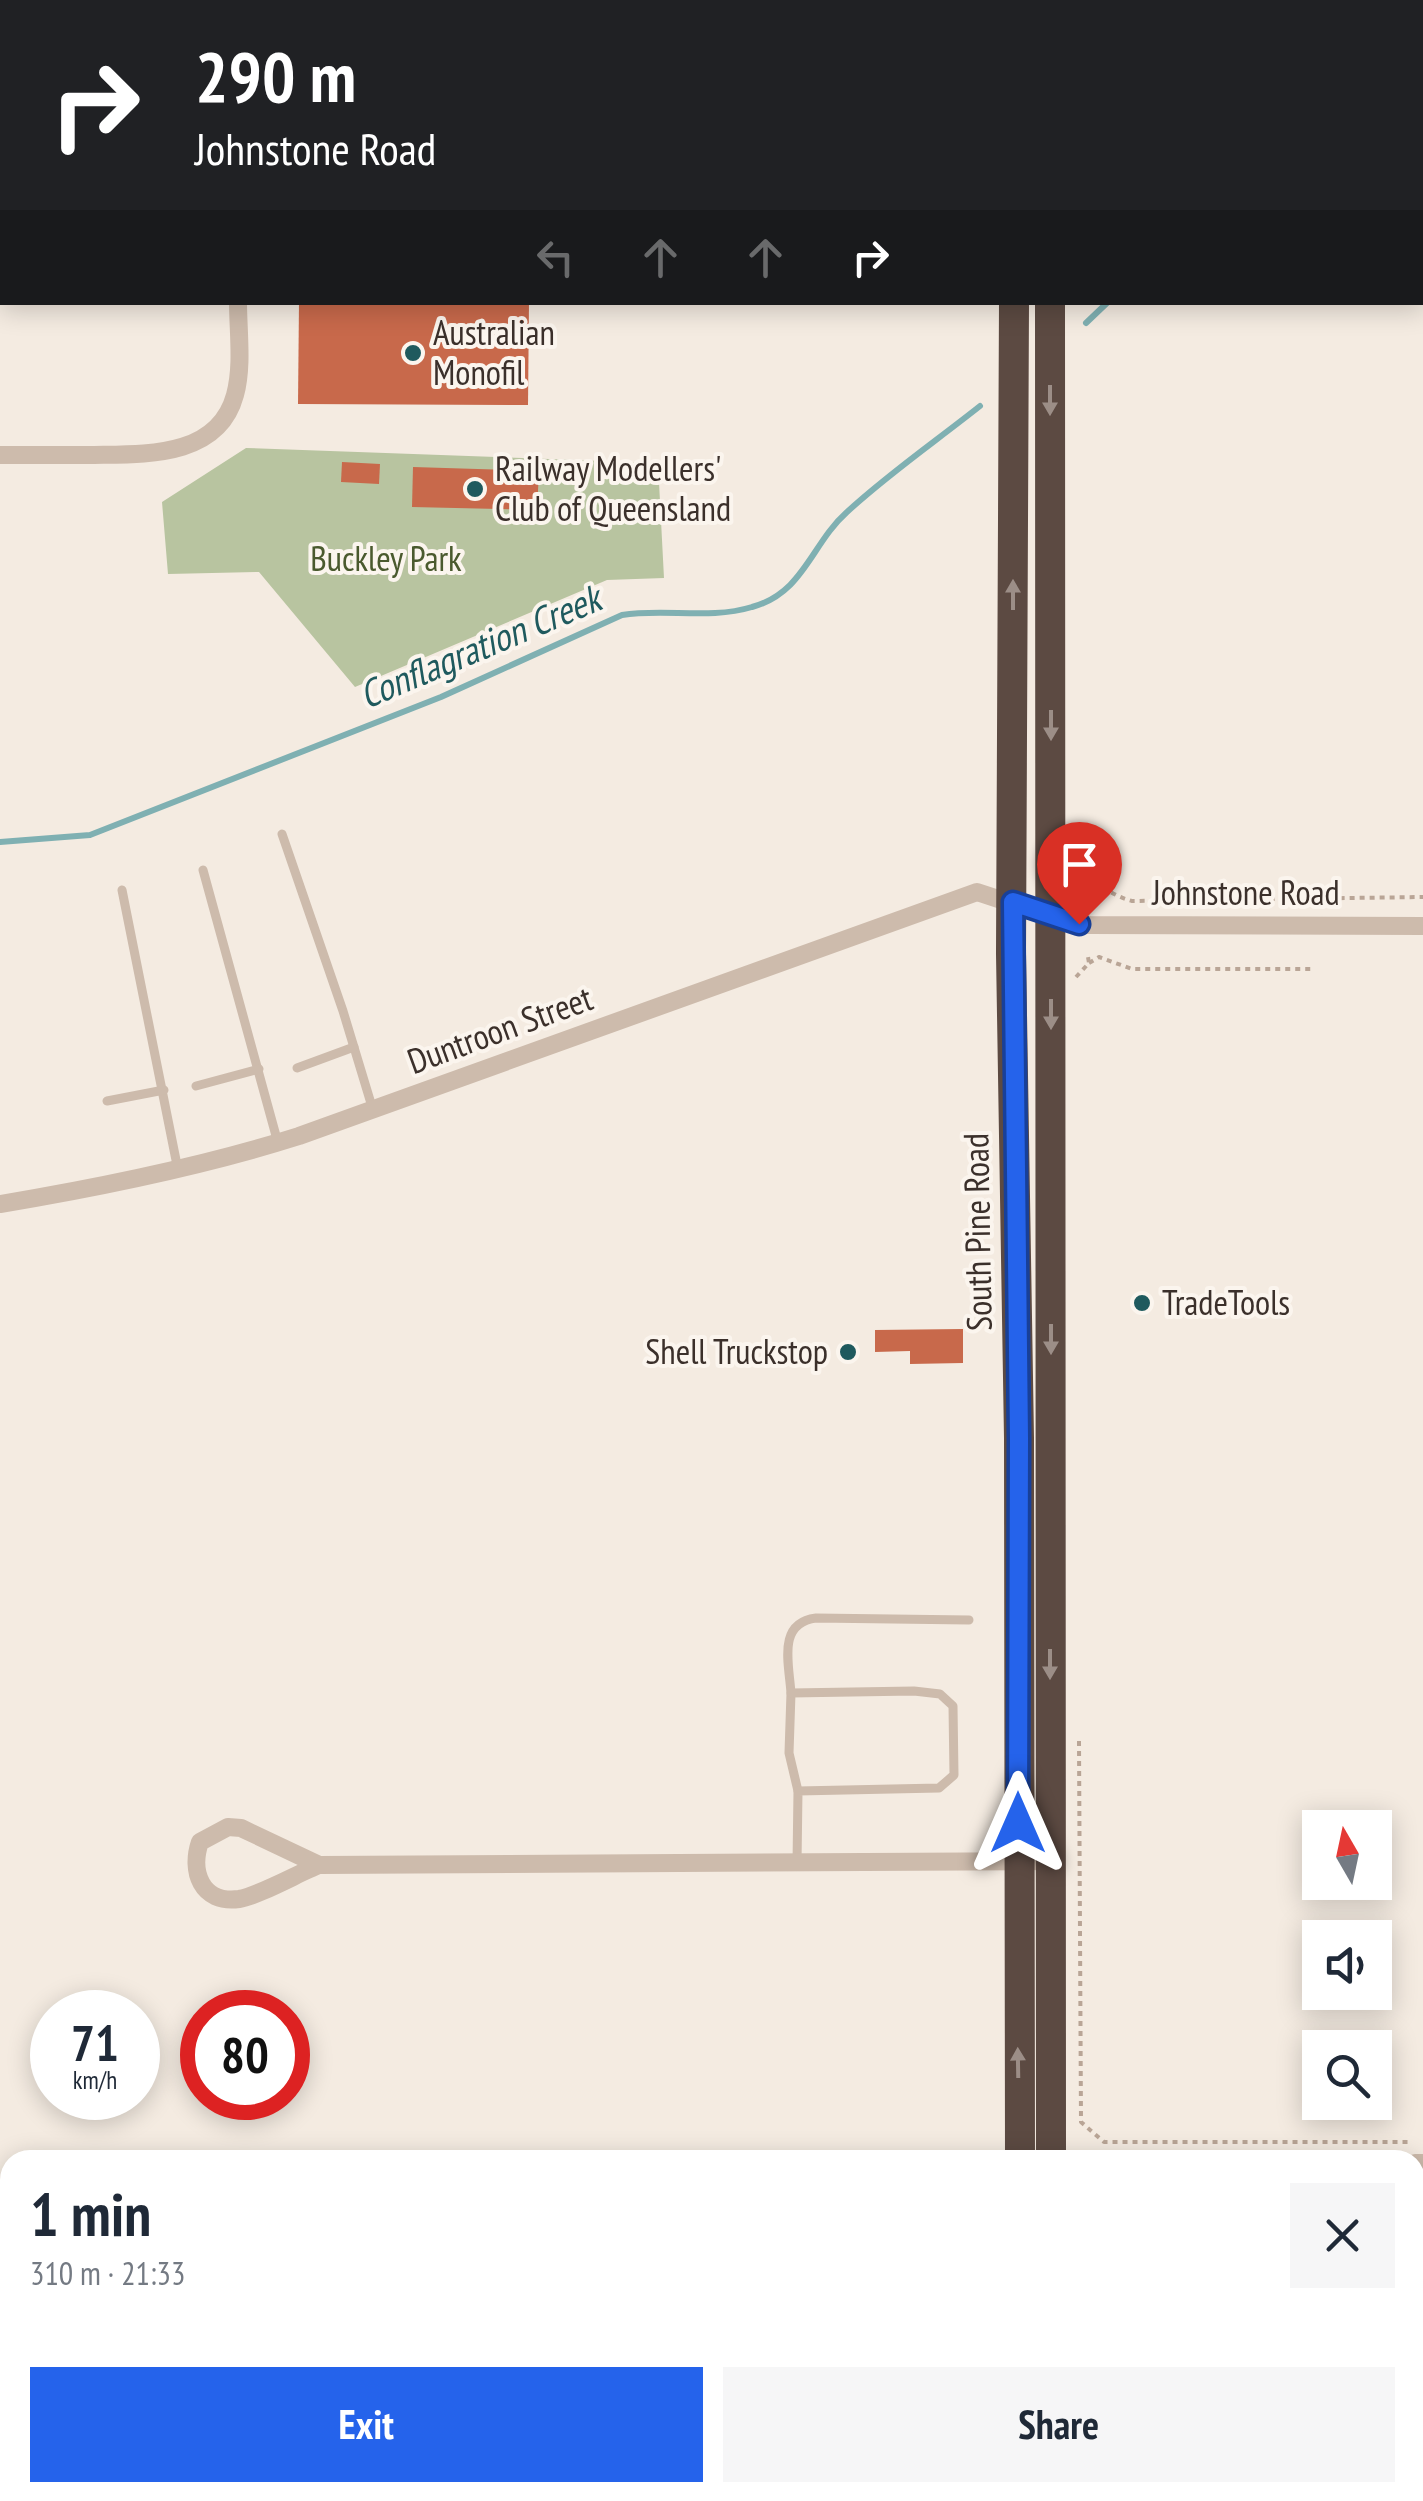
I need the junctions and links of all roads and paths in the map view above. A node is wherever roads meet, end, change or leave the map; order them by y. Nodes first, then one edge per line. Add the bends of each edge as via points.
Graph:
1 (238, 305) edge
2 (1014, 305) edge
3 (1050, 305) edge
4 (0, 455) edge
5 (282, 834) dead end
6 (203, 870) dead end
7 (1091, 878) dead end
8 (122, 890) dead end
9 (1423, 897) edge
10 (1013, 902) junction
11 (1051, 917) junction
12 (1423, 926) edge
13 (1313, 968) dead end
14 (1074, 989) dead end
15 (354, 1047) junction
16 (296, 1068) dead end
17 (259, 1069) junction
18 (196, 1086) dead end
19 (164, 1090) junction
20 (107, 1101) dead end
21 (373, 1110) junction
22 (278, 1143) junction
23 (178, 1170) junction
24 (0, 1204) edge
25 (969, 1620) dead end
26 (791, 1692) junction
27 (1078, 1725) dead end
28 (798, 1791) junction
29 (1018, 1862) junction
30 (1050, 1862) junction
31 (797, 1863) junction
32 (319, 1864) junction
33 (1423, 2142) edge
34 (1020, 2150) edge
35 (1051, 2150) edge

1 - 4 street via 236,393 215,430 172,451 147,454
10 -> 2 highway, South Pine Road
3 -> 11 highway, South Pine Road
5 - 15 lane
6 - 17 lane
7 - 9 path via 1132,901
8 - 19 lane
10 - 11 street, Johnstone Road
10 - 21 street, Duntroon Street via 972,894
10 - 29 highway, South Pine Road
11 - 12 street, Johnstone Road via 1103,926
11 -> 30 highway, South Pine Road
13 - 14 path via 1132,969 1100,957 1088,960
15 - 16 lane
15 - 21 lane
17 - 18 lane
17 - 22 lane
19 - 20 lane
19 - 23 lane
21 - 22 street, Duntroon Street
22 - 23 street, Duntroon Street
23 - 24 street, Duntroon Street
25 - 26 lane via 802,1620 789,1638
26 - 28 lane via 788,1753
26 - 28 lane via 940,1694 954,1706 955,1718 954,1776 939,1788
27 - 33 path via 1081,2122 1104,2142
28 - 31 lane
29 - 30 street
29 - 31 street
34 -> 29 highway, South Pine Road
30 - 35 highway, South Pine Road
31 - 32 street
32 - 32 street via 239,1899 204,1888 194,1860 200,1842 228,1827

